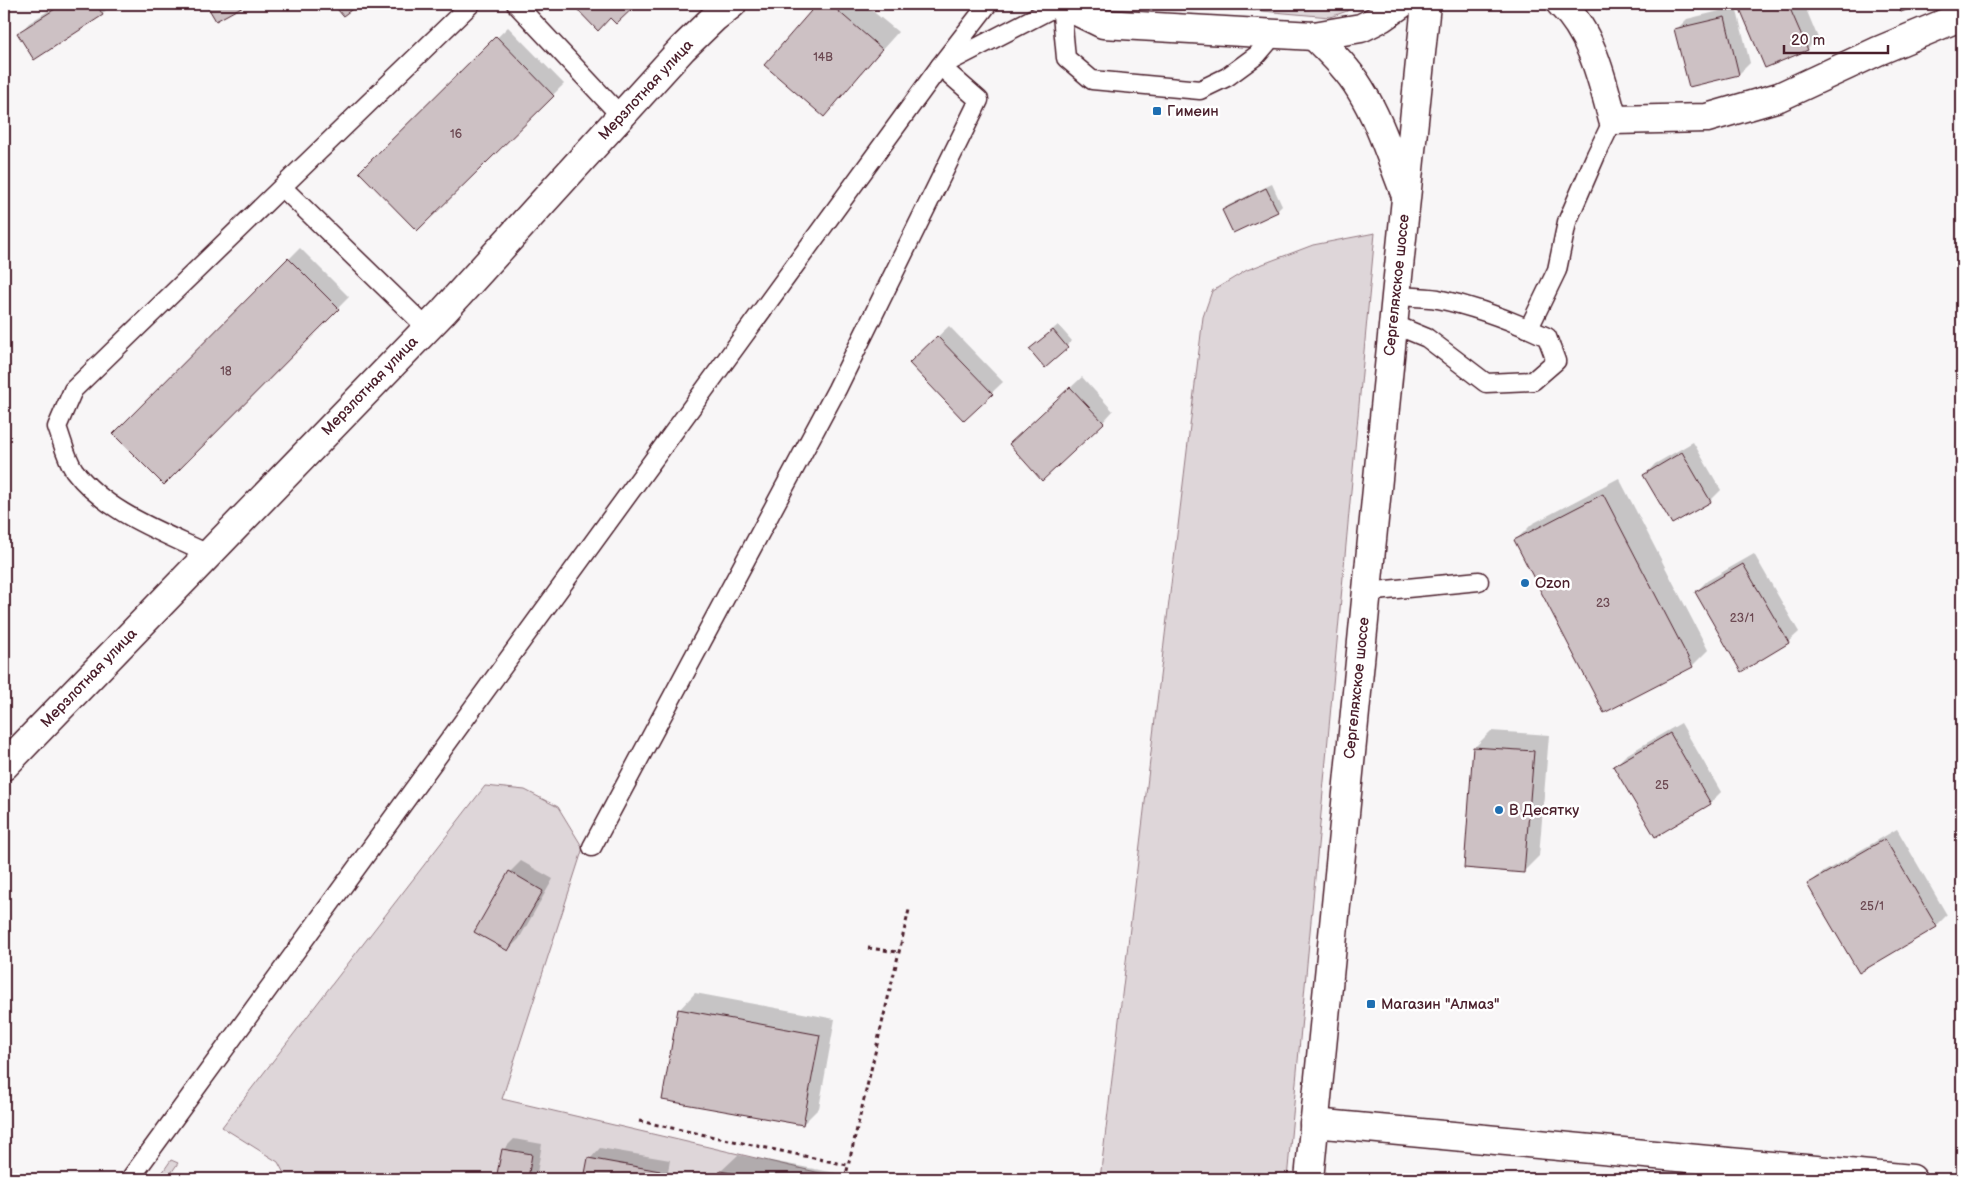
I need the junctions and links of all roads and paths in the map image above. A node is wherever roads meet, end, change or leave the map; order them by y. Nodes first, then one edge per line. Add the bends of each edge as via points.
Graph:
1 (471, 4) edge
2 (516, 4) edge
3 (988, 4) edge
4 (1061, 4) edge
5 (1402, 4) edge
6 (1426, 4) edge
7 (1561, 4) edge
8 (717, 8) edge
9 (1962, 16) edge
10 (1274, 35) junction
11 (1314, 36) junction
12 (940, 66) junction
13 (621, 116) junction
14 (1613, 120) junction
15 (282, 187) junction
16 (1407, 196) junction
17 (1396, 296) junction
18 (1393, 324) junction
19 (427, 328) junction
20 (1528, 328) junction
21 (208, 554) junction
22 (1479, 580) dead end
23 (1366, 592) junction
24 (4, 766) edge
25 (592, 847) dead end
26 (909, 910) dead end
27 (868, 948) dead end
28 (898, 952) junction
29 (639, 1121) dead end
30 (1314, 1123) junction
31 (847, 1166) junction
32 (1860, 1177) edge
33 (130, 1179) edge
34 (845, 1179) edge
35 (1309, 1179) edge
36 (1912, 1179) edge

1 - 15 lane
2 - 13 lane
3 - 12 lane
4 - 10 street via 1103,24
4 - 10 lane via 1066,58 1092,80 1200,90 1228,77 1257,55
4 - 12 lane
5 - 11 street via 1361,28
6 - 16 street, Сергеляхское шоссе
7 - 14 street via 1573,16 1596,63
8 - 13 street, Мерзлотная улица
9 - 14 street via 1770,100 1707,118
10 - 11 street
11 - 16 street, Сергеляхское шоссе via 1360,87 1374,113
12 - 25 lane via 980,100 837,389
12 - 33 lane
13 - 19 street, Мерзлотная улица
14 - 20 lane via 1568,222 1557,270
15 - 19 lane
15 - 21 lane via 73,390 57,427 73,469 102,498 143,523
16 - 17 street, Сергеляхское шоссе
17 - 18 street, Сергеляхское шоссе
17 - 20 lane via 1437,299
18 - 20 lane via 1427,338 1486,383 1533,381 1556,361 1547,337
18 - 23 street, Сергеляхское шоссе
19 - 21 street, Мерзлотная улица
21 - 24 street, Мерзлотная улица
22 - 23 lane
23 - 30 street, Сергеляхское шоссе
26 - 28 path
27 - 28 path
28 - 31 path
29 - 31 path
30 - 32 street
30 - 35 street, Сергеляхское шоссе
31 - 34 path
32 - 36 street

